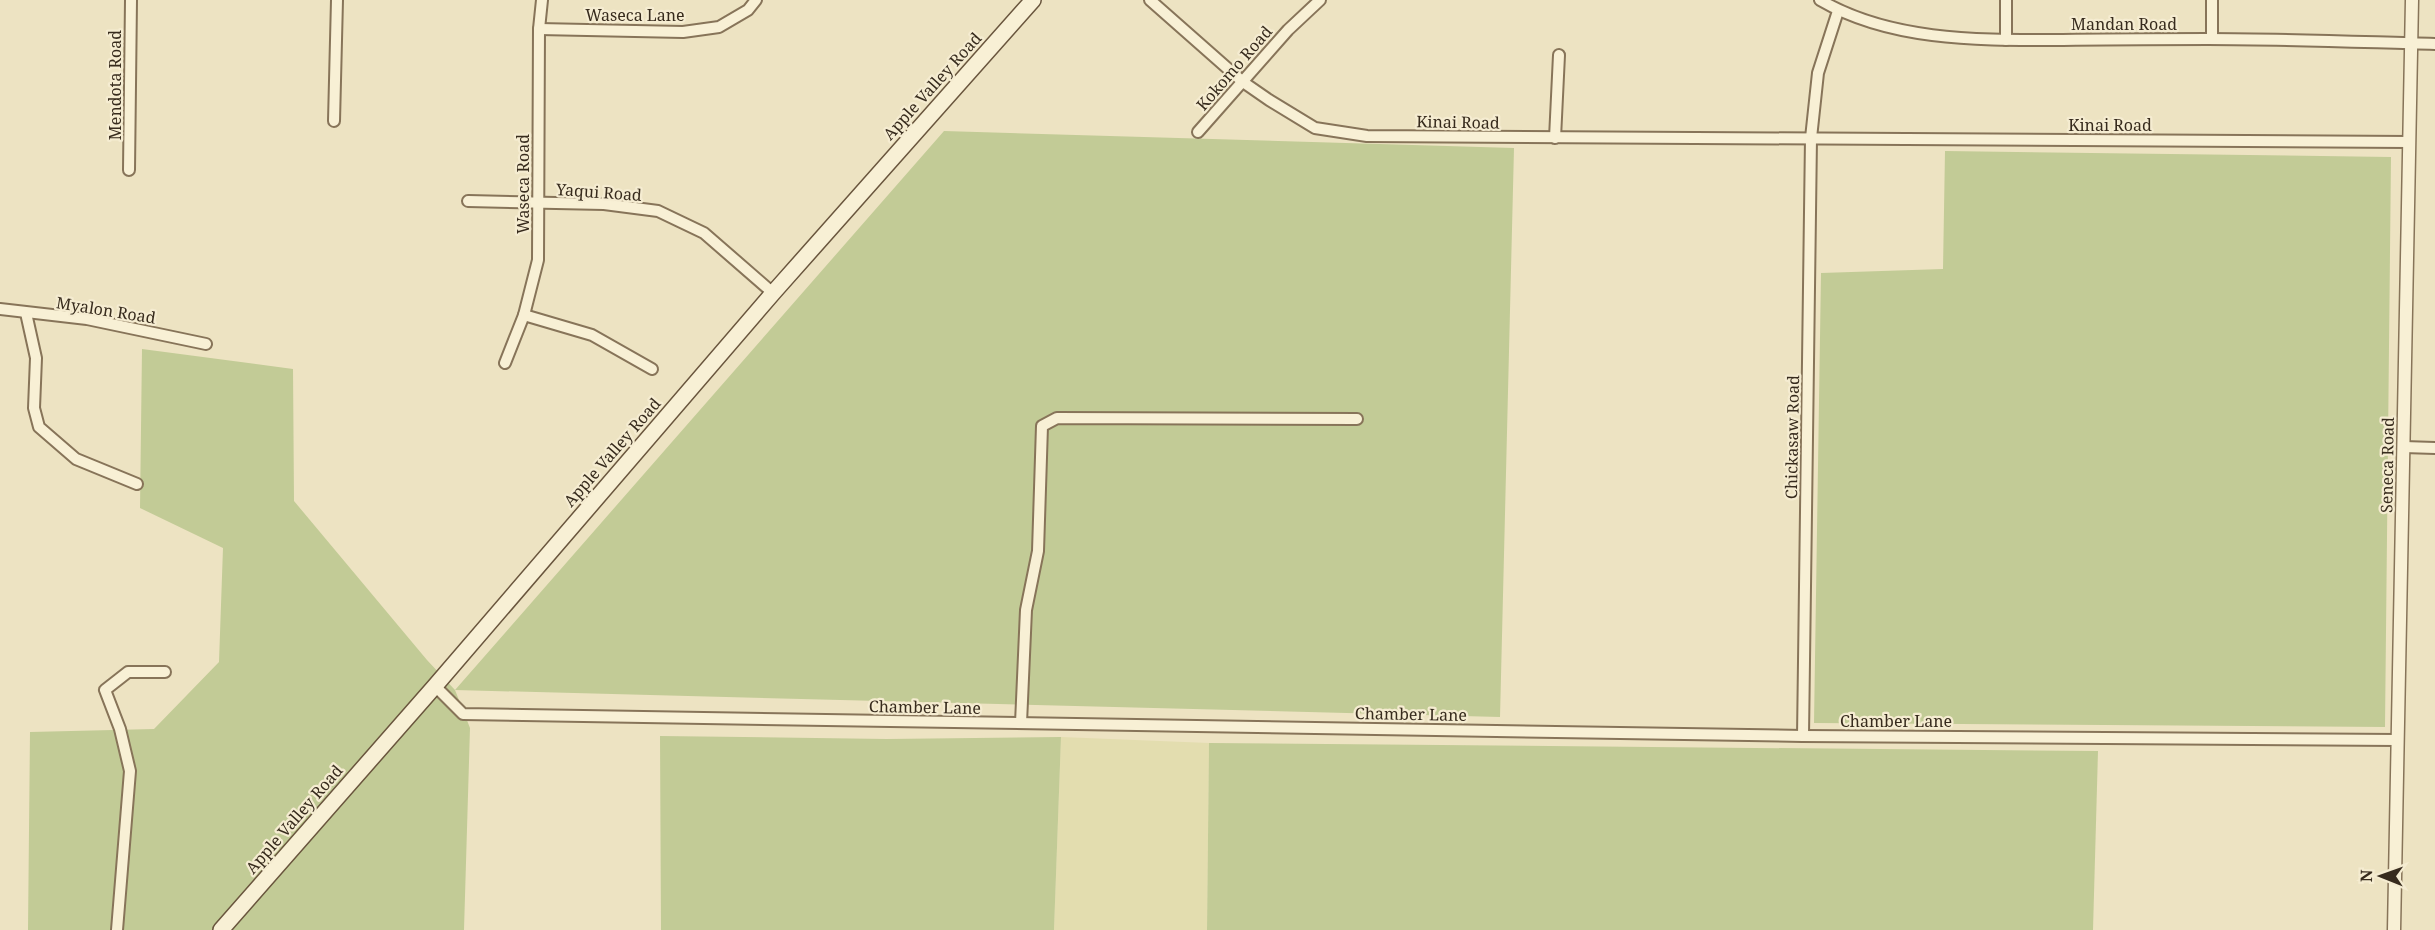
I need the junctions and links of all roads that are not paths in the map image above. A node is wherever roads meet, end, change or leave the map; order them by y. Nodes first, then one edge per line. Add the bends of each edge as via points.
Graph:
1 (131, 0) edge
2 (337, 0) edge
3 (542, 0) edge
4 (756, 0) edge
5 (1033, 0) edge
6 (1150, 0) edge
7 (1320, 0) edge
8 (1820, 0) edge
9 (2006, 0) edge
10 (2212, 0) edge
11 (2412, 0) edge
12 (1838, 11) junction
13 (539, 29) junction
14 (2212, 39) junction
15 (2006, 40) junction
16 (2411, 43) junction
17 (2435, 44) edge
18 (1559, 55) dead end
19 (1243, 82) junction
20 (334, 121) dead end
21 (1198, 132) dead end
22 (1555, 138) junction
23 (1811, 138) junction
24 (2409, 142) junction
25 (129, 170) dead end
26 (468, 201) dead end
27 (537, 203) junction
28 (773, 293) junction
29 (0, 309) edge
30 (26, 313) junction
31 (524, 315) junction
32 (206, 344) dead end
33 (505, 363) dead end
34 (652, 369) dead end
35 (1357, 419) dead end
36 (2404, 447) junction
37 (2435, 448) edge
38 (137, 484) dead end
39 (165, 672) dead end
40 (435, 686) junction
41 (1021, 723) junction
42 (1803, 736) junction
43 (2397, 740) junction
44 (117, 930) edge
45 (220, 930) edge
46 (2394, 930) edge

1 - 25 street, Mendota Road
2 - 20 street
3 - 13 street, Waseca Road
4 - 13 street, Waseca Lane via 748,10 719,27 683,32
5 - 28 main road, Apple Valley Road
6 - 19 street, Kinai Road
7 - 19 street, Kokomo Road
8 - 12 street, Mandan Road
9 - 15 street
10 - 14 street
11 - 16 street, Seneca Road
12 - 15 street, Mandan Road via 1937,37
12 - 23 street via 1818,74
13 - 27 street, Waseca Road
14 - 15 street, Mandan Road
14 - 16 street, Mandan Road
16 - 17 street, Mandan Road
16 - 24 street, Seneca Road
18 - 22 street
19 - 21 street, Kokomo Road
19 - 22 street, Kinai Road via 1315,128 1367,136
22 - 23 street, Kinai Road
23 - 24 street, Kinai Road
23 - 42 street, Chickasaw Road
24 - 36 street, Seneca Road
26 - 27 street, Yaqui Road
27 - 28 street, Yaqui Road via 604,204 658,211 704,233
27 - 31 street, Waseca Road via 538,260
28 - 40 main road, Apple Valley Road
29 - 30 street, Myalon Road
30 - 32 street, Myalon Road via 87,319
30 - 38 street via 36,358 34,408 39,427 76,459
31 - 33 street, Waseca Road
31 - 34 street via 592,335
35 - 41 street via 1057,418 1042,426 1038,551 1026,610
36 - 37 street
36 - 43 street, Seneca Road
39 - 44 street via 128,672 105,690 130,771
40 - 41 street, Chamber Lane via 463,714
40 - 45 main road, Apple Valley Road
41 - 42 street, Chamber Lane
42 - 43 street, Chamber Lane
43 - 46 street, Seneca Road

